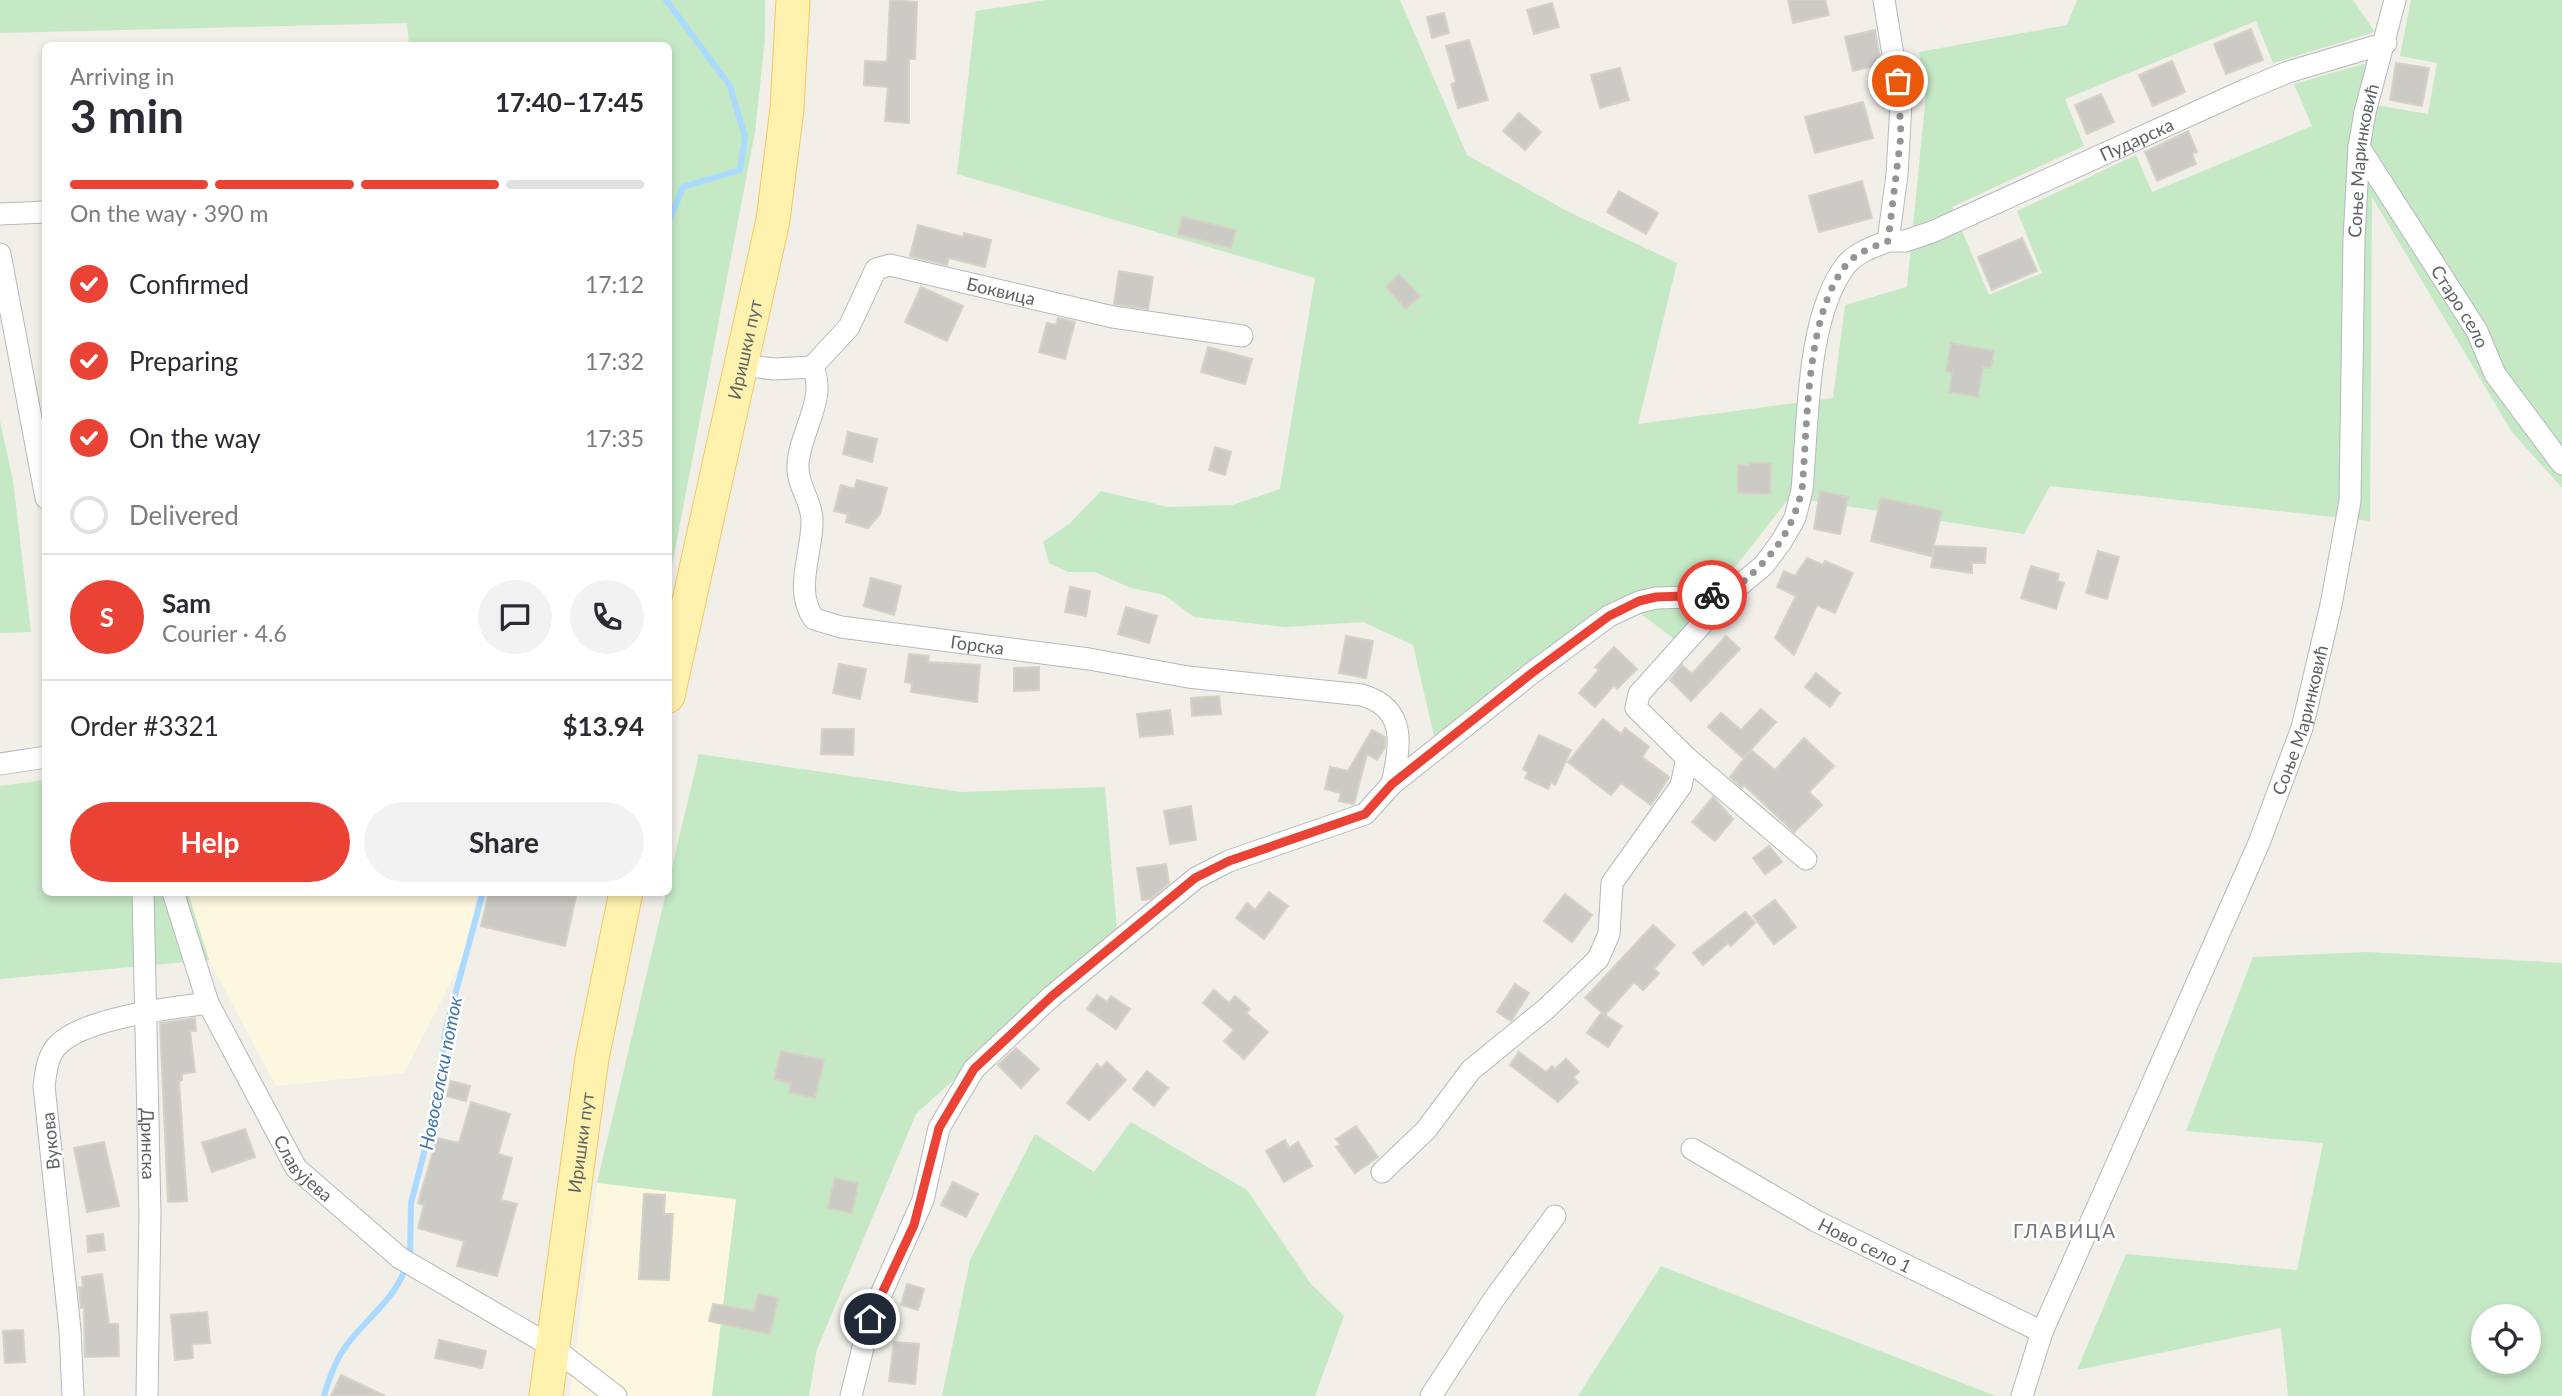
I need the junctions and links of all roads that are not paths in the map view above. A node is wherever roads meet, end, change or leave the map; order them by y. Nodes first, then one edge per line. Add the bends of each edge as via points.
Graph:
1 (793, 0) edge
2 (1884, 0) edge
3 (2395, 0) edge
4 (2386, 43) junction
5 (2359, 146) junction
6 (42, 212) edge
7 (0, 214) edge
8 (1888, 241) junction
9 (0, 254) edge
10 (1242, 336) dead end
11 (741, 365) junction
12 (812, 367) junction
13 (2562, 464) edge
14 (42, 477) edge
15 (1727, 596) junction
16 (672, 678) edge
17 (42, 758) edge
18 (1687, 758) junction
19 (0, 764) edge
20 (1392, 784) junction
21 (1806, 859) dead end
22 (143, 896) edge
23 (174, 896) edge
24 (625, 896) edge
25 (208, 1003) junction
26 (144, 1012) junction
27 (1692, 1149) dead end
28 (1382, 1172) dead end
29 (1555, 1216) dead end
30 (2042, 1332) junction
31 (551, 1346) junction
32 (74, 1396) edge
33 (147, 1396) edge
34 (546, 1396) edge
35 (616, 1396) edge
36 (851, 1396) edge
37 (1431, 1396) edge
38 (2022, 1396) edge

1 - 11 main road, Иришки пут via 781,169
2 - 8 street via 1901,103
3 - 4 street, Соње Маринковић
4 - 5 street, Соње Маринковић
4 - 8 street, Пударска via 2288,72 1932,232
5 - 13 street, Старо село via 2477,331 2495,374
5 - 30 street, Соње Маринковић via 2350,501 2302,728 2259,843
6 - 7 street
8 - 15 street, Пударска via 1856,255 1832,287 1817,334 1802,490 1795,518 1764,565
9 - 14 street
10 - 12 street, Боквица via 1113,317 924,271 885,266 876,269 849,327
11 - 12 street
11 - 16 main road, Иришки пут
12 - 20 street, Горска via 818,381 798,467 812,520 804,582 805,602 814,619 841,627 1089,659 1188,677 1362,695 1386,706 1395,720 1398,748
15 - 18 street, Пударска via 1639,694 1639,713
15 - 20 street via 1656,597 1609,616
17 - 19 street
18 - 21 street, Пударска
18 - 28 street via 1681,786 1612,883 1609,934 1598,959 1471,1070 1426,1130
20 - 36 street via 1365,814 1229,861 1195,878 1052,996 974,1069 939,1128 923,1200 870,1319
22 - 26 street, Дринска
23 - 25 street, Славујева
24 - 31 main road, Иришки пут via 592,1058
25 - 26 street, Вукова
25 - 31 street, Славујева via 296,1168 400,1258
26 - 32 street, Вукова via 83,1030 58,1044 47,1063 44,1086
26 - 33 street, Дринска via 150,1214
27 - 30 street, Ново село 1 via 1816,1221
29 - 37 street
30 - 38 street, Соње Маринковић
31 - 34 main road, Иришки пут
31 - 35 street, Славујева

